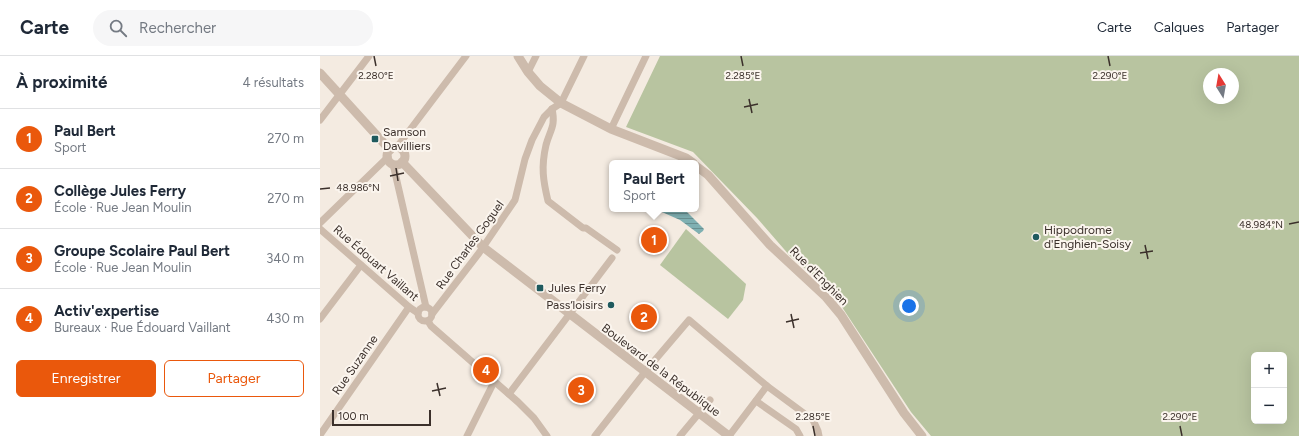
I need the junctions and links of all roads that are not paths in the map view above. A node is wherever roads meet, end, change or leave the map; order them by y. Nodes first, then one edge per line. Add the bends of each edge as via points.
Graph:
1 (369, 56) edge
2 (466, 56) edge
3 (518, 56) edge
4 (536, 56) edge
5 (584, 56) edge
6 (646, 56) edge
7 (528, 72) junction
8 (320, 73) edge
9 (340, 94) junction
10 (561, 103) junction
11 (552, 109) junction
12 (320, 120) edge
13 (611, 129) junction
14 (392, 154) junction
15 (689, 160) edge
16 (402, 162) junction
17 (699, 168) edge
18 (320, 223) edge
19 (320, 229) edge
20 (483, 247) junction
21 (618, 250) dead end
22 (612, 258) dead end
23 (361, 265) junction
24 (409, 307) junction
25 (426, 307) junction
26 (418, 313) junction
27 (432, 314) junction
28 (569, 314) junction
29 (320, 320) edge
30 (428, 321) junction
31 (645, 373) junction
32 (494, 382) junction
33 (767, 386) junction
34 (508, 394) junction
35 (710, 400) dead end
36 (756, 401) junction
37 (698, 413) junction
38 (320, 435) edge
39 (467, 436) edge
40 (547, 436) edge
41 (595, 436) edge
42 (680, 436) edge
43 (729, 436) edge
44 (800, 436) edge
45 (819, 436) edge
46 (922, 436) edge

1 - 9 street
2 - 14 street
3 - 7 street
4 - 7 street
5 - 10 street
6 - 13 street
7 - 10 street
8 - 9 street, Boulevard de la République
9 - 12 street
9 - 14 street, Boulevard de la République
10 - 11 street, Rue Charles Goguel
10 - 13 street
11 - 20 street, Rue Charles Goguel via 544,117 525,159 515,200
11 - 21 street via 554,125 547,144 542,175 548,201 583,228
13 - 15 street
14 - 16 street via 398,164
14 - 16 street, Boulevard de la République via 402,149 405,154
14 - 18 street
14 - 25 street
16 - 20 street, Boulevard de la République
17 - 46 street, Rue d'Enghien via 788,263 826,297 841,315 904,413
19 - 23 street, Rue Édouart Vaillant
20 - 27 street, Rue Charles Goguel
20 - 28 street, Boulevard de la République
22 - 28 street
23 - 24 street, Rue Édouart Vaillant
23 - 29 street
24 - 26 street, Rue Édouart Vaillant
24 - 38 street, Rue Suzanne
25 - 26 street
25 - 27 street
26 - 30 street via 420,319
27 - 30 street
28 - 31 street, Boulevard de la République
28 - 34 street
30 - 32 street
31 - 33 street via 689,320
31 - 37 street, Boulevard de la République
31 - 41 street
32 - 34 street
32 - 39 street
33 - 36 street
33 - 45 street via 813,420
34 - 40 street via 534,418
35 - 37 street
36 - 43 street
36 - 44 street via 796,429
37 - 42 street
37 - 43 street, Boulevard de la République

